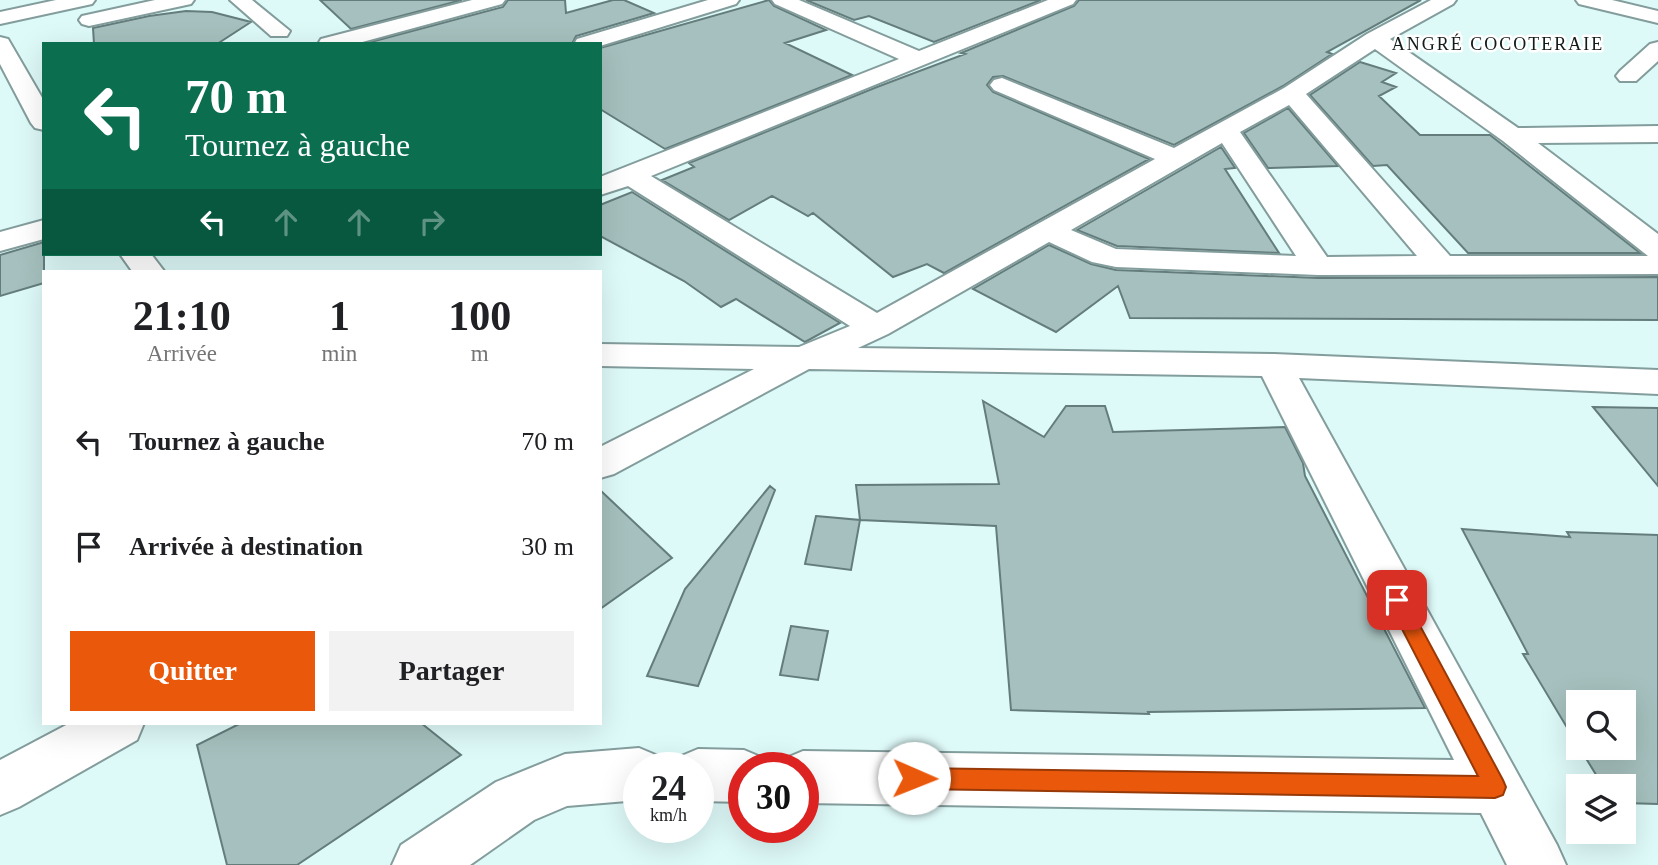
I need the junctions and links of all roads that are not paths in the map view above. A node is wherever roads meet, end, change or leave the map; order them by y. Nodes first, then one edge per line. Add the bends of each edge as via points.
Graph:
1 (20, 0) edge
2 (184, 0) edge
3 (240, 0) edge
4 (729, 0) edge
5 (782, 0) edge
6 (1066, 0) edge
7 (1446, 0) edge
8 (1587, 0) edge
9 (489, 1) edge
10 (0, 4) edge
11 (87, 10) edge
12 (1658, 17) edge
13 (0, 18) edge
14 (279, 31) dead end
15 (1375, 38) junction
16 (336, 42) edge
17 (592, 42) edge
18 (0, 44) edge
19 (1658, 49) edge
20 (919, 60) junction
21 (1628, 76) dead end
22 (1002, 85) dead end
23 (1292, 93) junction
24 (42, 119) edge
25 (1226, 130) junction
26 (1658, 134) edge
27 (1512, 136) junction
28 (1175, 158) junction
29 (631, 176) junction
30 (602, 186) edge
31 (1625, 222) junction
32 (1658, 223) edge
33 (42, 230) edge
34 (1046, 230) junction
35 (0, 242) edge
36 (1658, 249) edge
37 (137, 256) edge
38 (1441, 265) junction
39 (1658, 265) edge
40 (1318, 266) junction
41 (147, 270) edge
42 (876, 327) junction
43 (602, 355) edge
44 (802, 359) junction
45 (1274, 365) junction
46 (1658, 382) edge
47 (602, 463) edge
48 (115, 725) edge
49 (623, 775) edge
50 (819, 777) edge
51 (1495, 787) junction
52 (0, 789) edge
53 (421, 865) edge
54 (1536, 865) edge

1 - 10 street
2 - 11 street
3 - 14 street
4 - 17 street
5 - 20 street
6 - 20 street
7 - 15 street
8 - 12 street
9 - 16 street
11 - 13 street
15 - 23 street
15 - 27 street
18 - 24 street
19 - 21 street
20 - 29 street
22 - 28 street
23 - 25 street
23 - 38 street
25 - 28 street
25 - 40 street
26 - 27 street
27 - 31 street
28 - 34 street
29 - 30 street
29 - 42 street
31 - 32 street
31 - 36 street
33 - 35 street
34 - 40 street via 1116,258
34 - 42 street
37 - 41 street
38 - 39 street
38 - 40 street
42 - 44 street
43 - 44 street
44 - 45 street
44 - 47 street
45 - 46 street
45 - 51 street
48 - 52 street
49 - 53 street via 565,780 515,801
50 - 51 street
51 - 54 street

